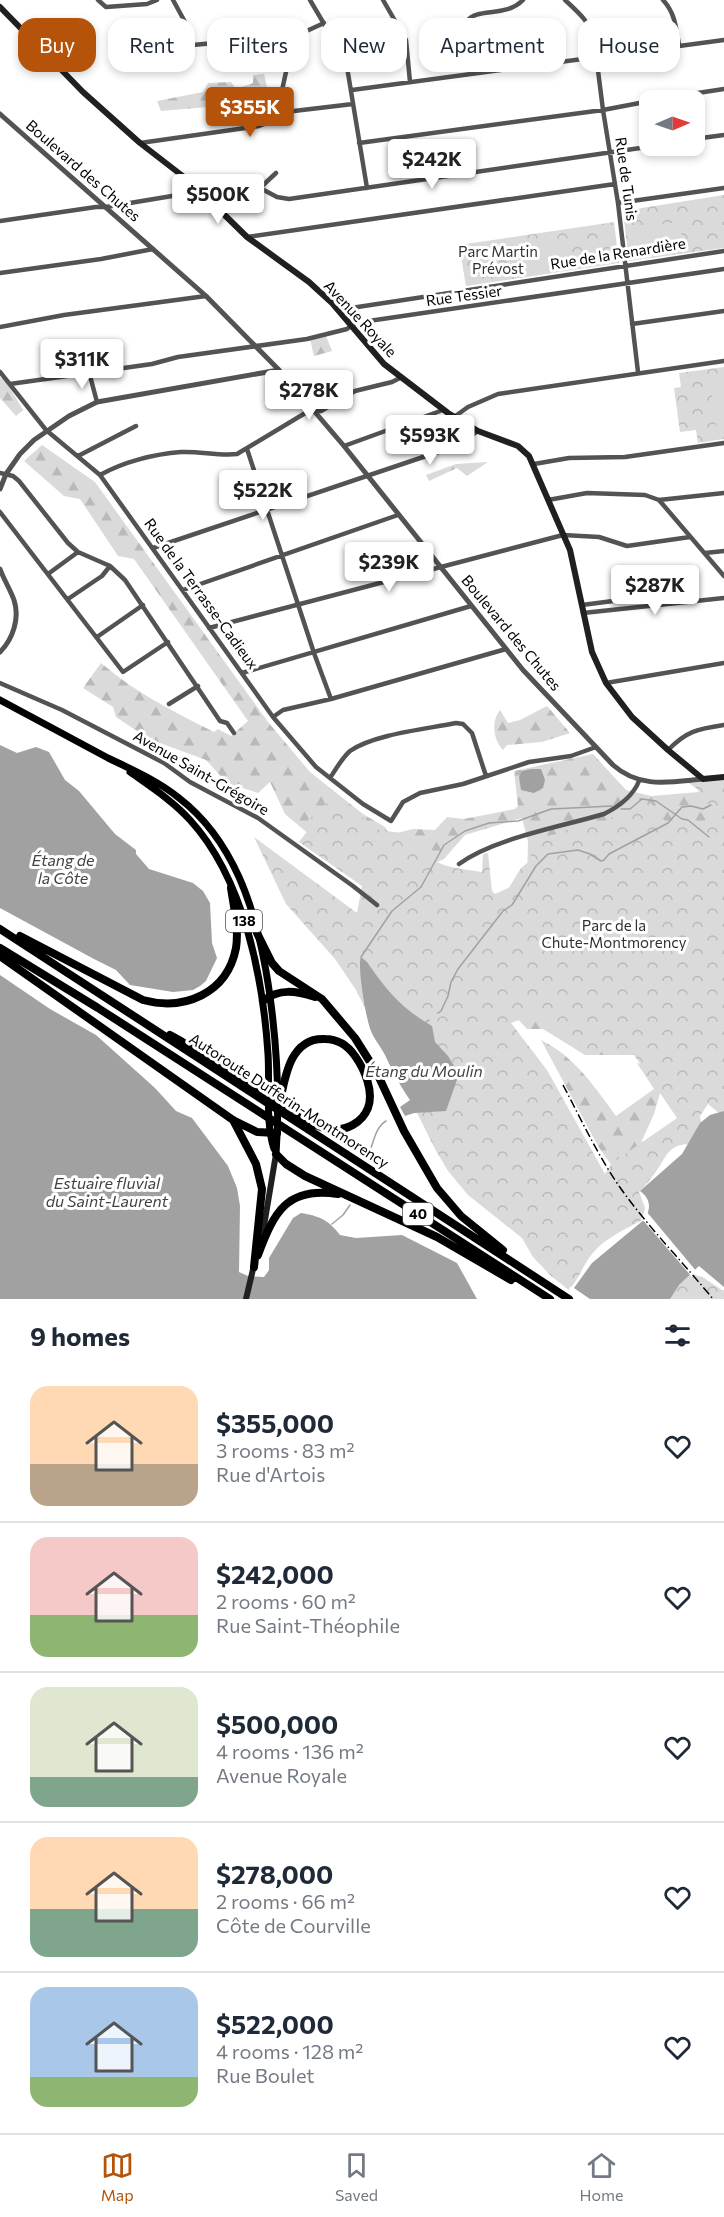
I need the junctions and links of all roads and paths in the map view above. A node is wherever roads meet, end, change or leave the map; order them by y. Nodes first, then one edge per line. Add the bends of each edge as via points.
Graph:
1 (98, 0) edge
2 (157, 0) edge
3 (173, 0) edge
4 (310, 0) edge
5 (383, 0) edge
6 (523, 0) edge
7 (565, 0) edge
8 (663, 0) edge
9 (0, 7) edge
10 (321, 18) edge
11 (584, 18) edge
12 (674, 18) edge
13 (724, 40) edge
14 (207, 44) edge
15 (680, 45) edge
16 (578, 58) edge
17 (286, 72) edge
18 (348, 72) edge
19 (598, 72) edge
20 (473, 73) junction
21 (410, 82) junction
22 (724, 88) edge
23 (352, 90) junction
24 (705, 91) edge
25 (639, 103) edge
26 (353, 104) junction
27 (603, 110) junction
28 (277, 113) junction
29 (0, 114) edge
30 (724, 135) edge
31 (705, 138) edge
32 (140, 143) junction
33 (359, 143) junction
34 (639, 148) edge
35 (610, 152) junction
36 (276, 173) dead end
37 (193, 184) junction
38 (615, 184) junction
39 (260, 188) junction
40 (367, 188) junction
41 (724, 188) edge
42 (209, 199) junction
43 (618, 203) junction
44 (106, 207) junction
45 (0, 221) edge
46 (247, 237) junction
47 (153, 249) junction
48 (724, 251) edge
49 (625, 265) junction
50 (724, 269) edge
51 (0, 273) edge
52 (627, 284) junction
53 (206, 296) junction
54 (338, 310) junction
55 (724, 311) edge
56 (632, 324) junction
57 (351, 326) junction
58 (0, 327) edge
59 (257, 346) junction
60 (724, 361) edge
61 (279, 370) junction
62 (0, 372) edge
63 (89, 372) junction
64 (638, 372) junction
65 (400, 378) junction
66 (10, 384) junction
67 (97, 402) junction
68 (443, 410) junction
69 (316, 412) junction
70 (454, 417) junction
71 (136, 426) dead end
72 (46, 430) junction
73 (478, 431) junction
74 (724, 444) edge
75 (344, 446) junction
76 (247, 449) junction
77 (78, 456) junction
78 (534, 464) junction
79 (3, 474) edge
80 (100, 475) junction
81 (368, 476) junction
82 (0, 489) edge
83 (724, 493) edge
84 (548, 500) junction
85 (659, 500) junction
86 (267, 508) junction
87 (0, 513) edge
88 (399, 515) junction
89 (563, 535) junction
90 (690, 537) junction
91 (153, 548) junction
92 (724, 551) edge
93 (78, 552) junction
94 (705, 553) junction
95 (282, 555) junction
96 (110, 566) junction
97 (440, 567) junction
98 (0, 569) edge
99 (48, 574) junction
100 (724, 576) edge
101 (183, 590) junction
102 (644, 597) dead end
103 (724, 597) edge
104 (68, 599) junction
105 (299, 604) junction
106 (143, 605) junction
107 (582, 605) junction
108 (471, 606) junction
109 (583, 613) junction
110 (209, 628) junction
111 (97, 637) junction
112 (168, 642) junction
113 (506, 650) junction
114 (0, 652) edge
115 (314, 653) junction
116 (724, 663) edge
117 (242, 673) junction
118 (0, 683) edge
119 (606, 683) junction
120 (198, 686) junction
121 (331, 699) junction
122 (0, 700) edge
123 (169, 704) dead end
124 (273, 717) junction
125 (724, 725) edge
126 (234, 733) dead end
127 (596, 747) junction
128 (668, 750) junction
129 (110, 759) junction
130 (486, 776) junction
131 (724, 777) edge
132 (330, 778) junction
133 (703, 779) junction
134 (639, 781) junction
135 (459, 864) dead end
136 (231, 888) junction
137 (376, 905) dead end
138 (0, 927) edge
139 (257, 933) junction
140 (0, 948) edge
141 (0, 956) edge
142 (266, 999) junction
143 (322, 999) junction
144 (283, 1111) junction
145 (233, 1120) junction
146 (273, 1133) junction
147 (276, 1154) junction
148 (357, 1199) junction
149 (254, 1267) junction
150 (540, 1279) junction
151 (567, 1297) edge
152 (246, 1299) edge
153 (548, 1299) edge

1 - 2 street via 106,7
3 - 14 street via 185,22 187,36 194,45
4 - 10 street
5 - 21 street via 406,40
6 - 20 street via 511,10 474,15 466,21
7 - 11 street, Rue de Tunis
8 - 12 street
9 - 32 main road, Avenue Royale via 83,92
13 - 15 street
16 - 20 street
17 - 28 street
18 - 23 street
19 - 27 street, Rue de Tunis
20 - 21 street
21 - 23 street
22 - 24 street
23 - 26 street
25 - 27 street
26 - 28 street
26 - 33 street
27 - 33 street
27 - 35 street, Rue de Tunis
28 - 32 street via 259,126
29 - 44 street, Boulevard des Chutes
30 - 31 street
32 - 37 main road, Avenue Royale
33 - 40 street
34 - 35 street
35 - 38 street, Rue de Tunis
35 - 40 street
36 - 39 street
37 - 42 main road, Avenue Royale
37 - 44 street via 178,195
38 - 43 street, Rue de Tunis
38 - 46 street
39 - 40 street via 289,199
39 - 42 street
41 - 43 street
42 - 46 main road, Avenue Royale
43 - 49 street, Rue de Tunis
44 - 45 street
44 - 47 street, Boulevard des Chutes
46 - 54 main road, Avenue Royale via 309,282
47 - 51 street
47 - 53 street, Boulevard des Chutes
48 - 49 street, Rue de la Renardière
49 - 52 street, Rue de Tunis
49 - 54 street, Rue de la Renardière
50 - 52 street, Rue Tessier
52 - 56 street, Rue de Tunis
52 - 57 street, Rue Tessier
53 - 58 street
53 - 59 street, Boulevard des Chutes
54 - 57 main road, Avenue Royale
55 - 56 street
56 - 64 street, Rue de Tunis
57 - 59 street, Rue Tessier via 307,339
57 - 65 main road, Avenue Royale
59 - 61 street, Boulevard des Chutes
59 - 63 street, Rue Tessier
60 - 64 street
61 - 67 street
61 - 69 street, Boulevard des Chutes
62 - 66 street, Rue de la Terrasse-Cadieux
63 - 66 street, Rue Tessier
63 - 67 street
64 - 70 street via 498,394
65 - 68 main road, Avenue Royale
65 - 69 street via 355,391
66 - 72 street, Rue de la Terrasse-Cadieux
67 - 72 street
68 - 70 main road, Avenue Royale
68 - 75 street
69 - 75 street, Boulevard des Chutes
69 - 76 street via 307,412
70 - 73 main road, Avenue Royale
71 - 77 street
72 - 77 street, Rue de la Terrasse-Cadieux
72 - 79 street
73 - 78 main road, Avenue Royale via 518,446
73 - 81 street via 444,450
74 - 78 street
75 - 81 street, Boulevard des Chutes
76 - 80 street via 227,455 181,452 157,456
76 - 86 street
77 - 80 street, Rue de la Terrasse-Cadieux
78 - 84 main road, Avenue Royale
79 - 82 street
79 - 93 street via 19,481
80 - 91 street, Rue de la Terrasse-Cadieux
81 - 86 street
81 - 88 street, Boulevard des Chutes
83 - 85 street
84 - 85 street via 587,493 645,495
84 - 89 main road, Avenue Royale
85 - 90 street
86 - 91 street
86 - 95 street
87 - 99 street
88 - 95 street
88 - 97 street, Boulevard des Chutes
89 - 90 street via 599,537 627,546
89 - 97 street
89 - 107 main road, Avenue Royale
90 - 94 street
91 - 101 street, Rue de la Terrasse-Cadieux
92 - 94 street
93 - 96 street
93 - 99 street
94 - 100 street
95 - 101 street
95 - 105 street
96 - 104 street
96 - 106 street
97 - 105 street
97 - 108 street, Boulevard des Chutes
98 - 114 street via 14,600 16,620 11,638
99 - 104 street
101 - 110 street, Rue de la Terrasse-Cadieux
102 - 107 street
103 - 109 street
104 - 111 street
105 - 110 street
105 - 115 street
106 - 111 street
106 - 112 street
107 - 109 main road, Avenue Royale
108 - 113 street, Boulevard des Chutes
108 - 115 street
109 - 119 main road, Avenue Royale via 592,652
110 - 117 street, Rue de la Terrasse-Cadieux
111 - 112 street via 123,672
112 - 120 street
113 - 121 street
113 - 127 street, Boulevard des Chutes
115 - 117 street
115 - 121 street
116 - 119 street
117 - 124 street, Rue de la Terrasse-Cadieux
118 - 137 street, Avenue Saint-Grégoire via 134,747 258,818
119 - 128 main road, Avenue Royale via 632,717
120 - 123 street
120 - 126 street via 220,721 227,723
121 - 124 street via 283,710
122 - 129 main road, 138
124 - 132 street, Rue de la Terrasse-Cadieux
125 - 128 street via 690,732
127 - 130 street
127 - 134 street, Boulevard des Chutes via 622,773
128 - 133 main road, Avenue Royale
129 - 136 main road, 138 via 163,795 191,820 213,851
129 - 139 main road, 138 via 166,788 208,826 239,876
130 - 132 street, Rue de la Terrasse-Cadieux via 410,797 391,821
130 - 132 street via 472,733 464,724 456,723 358,746
131 - 133 main road
133 - 134 street
134 - 135 street via 633,792 604,814 490,846
136 - 138 highway via 237,936 233,957 215,985 183,1003 143,1000
136 - 142 main road, 138
138 - 144 highway via 130,1013 181,1041
139 - 142 main road
139 - 143 highway via 267,957 279,971
140 - 153 highway, Autoroute Dufferin-Montmorency / 40
141 - 145 highway
142 - 143 highway via 292,991
142 - 144 main road
142 - 146 main road, 138
143 - 150 highway via 366,1055 437,1188 461,1216
144 - 144 highway via 287,1071 301,1047 318,1038 328,1038 342,1043 354,1055 367,1079 370,1100 368,1110 355,1124 329,1129
144 - 146 main road
144 - 150 highway, Autoroute Dufferin-Montmorency / 40
145 - 146 highway via 253,1131
145 - 149 highway via 256,1164 262,1189
146 - 147 main road, 138
147 - 148 highway via 295,1171
147 - 149 main road
148 - 149 highway via 318,1192 291,1200 270,1224
148 - 153 highway via 437,1237
149 - 152 main road
150 - 151 highway, Autoroute Dufferin-Montmorency

